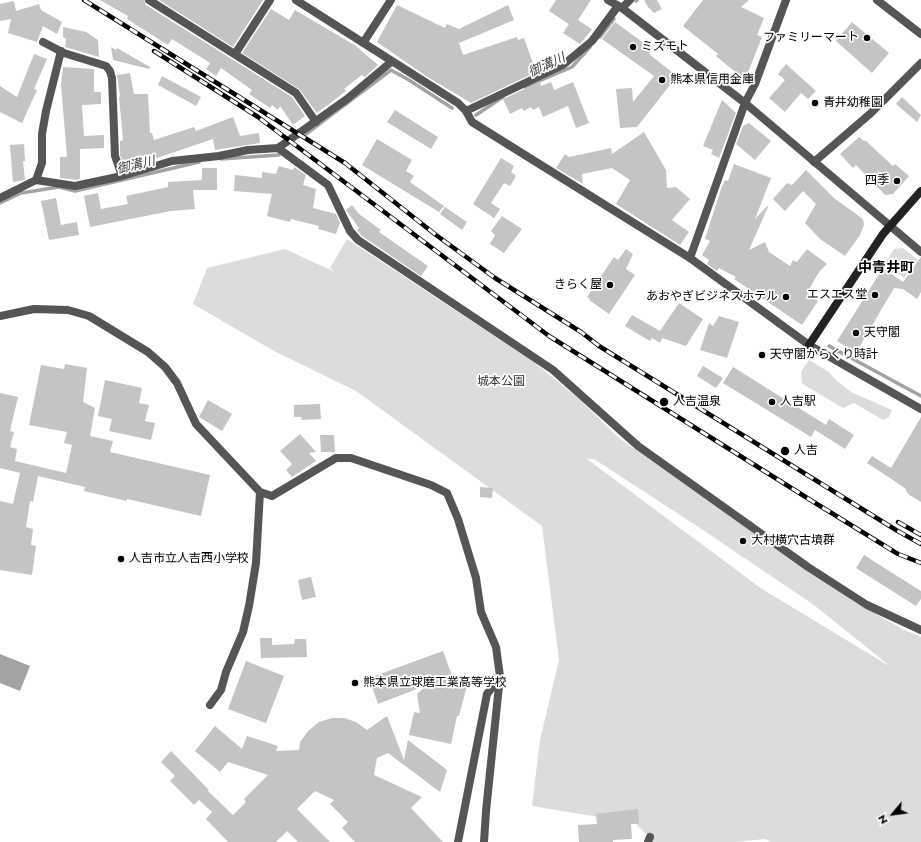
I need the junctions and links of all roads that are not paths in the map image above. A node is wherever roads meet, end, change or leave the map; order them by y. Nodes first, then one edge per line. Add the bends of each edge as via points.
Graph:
1 (149, 0) edge
2 (270, 0) edge
3 (296, 0) edge
4 (391, 0) edge
5 (608, 0) edge
6 (630, 0) edge
7 (786, 0) edge
8 (877, 0) edge
9 (620, 7) junction
10 (921, 34) edge
11 (43, 42) dead end
12 (363, 43) junction
13 (61, 51) junction
14 (235, 54) junction
15 (391, 62) junction
16 (921, 63) edge
17 (745, 103) junction
18 (466, 111) junction
19 (316, 122) junction
20 (278, 148) junction
21 (814, 162) junction
22 (122, 176) junction
23 (36, 180) junction
24 (921, 190) edge
25 (0, 198) edge
26 (891, 227) junction
27 (921, 252) edge
28 (690, 258) junction
29 (0, 316) edge
30 (808, 345) junction
31 (921, 409) edge
32 (260, 492) junction
33 (921, 630) edge
34 (500, 676) junction
35 (210, 704) dead end
36 (458, 842) edge
37 (484, 842) edge

1 - 14 street
2 - 14 street
3 - 12 street
4 - 12 street
5 - 9 street
6 - 9 street
7 - 17 street via 755,84
8 - 10 street
9 - 17 street
9 - 18 street via 592,41 563,65
11 - 13 street
12 - 15 street
13 - 22 street via 106,66 110,71 115,156
13 - 23 street via 46,111 42,134 42,163
14 - 19 street via 296,93
15 - 18 street via 458,103
15 - 19 street
16 - 21 street via 871,113
17 - 21 street
17 - 28 street
18 - 28 street via 472,122
19 - 20 street
20 - 22 street via 172,161
20 - 33 street via 328,185 350,231 358,240 553,370 638,446 808,567 867,605
21 - 26 street
22 - 23 street via 75,186
23 - 25 street
24 - 26 main road
26 - 27 street
26 - 30 main road via 883,234
28 - 30 street
29 - 32 street via 34,309 68,310 89,316 148,352 165,367 177,383 196,424
30 - 31 street
32 - 34 street via 272,496 336,458 351,458 431,485 447,493 458,519 476,578 481,612 496,647
32 - 35 street via 256,563 250,606 221,690
34 - 36 street via 487,694
34 - 37 street

